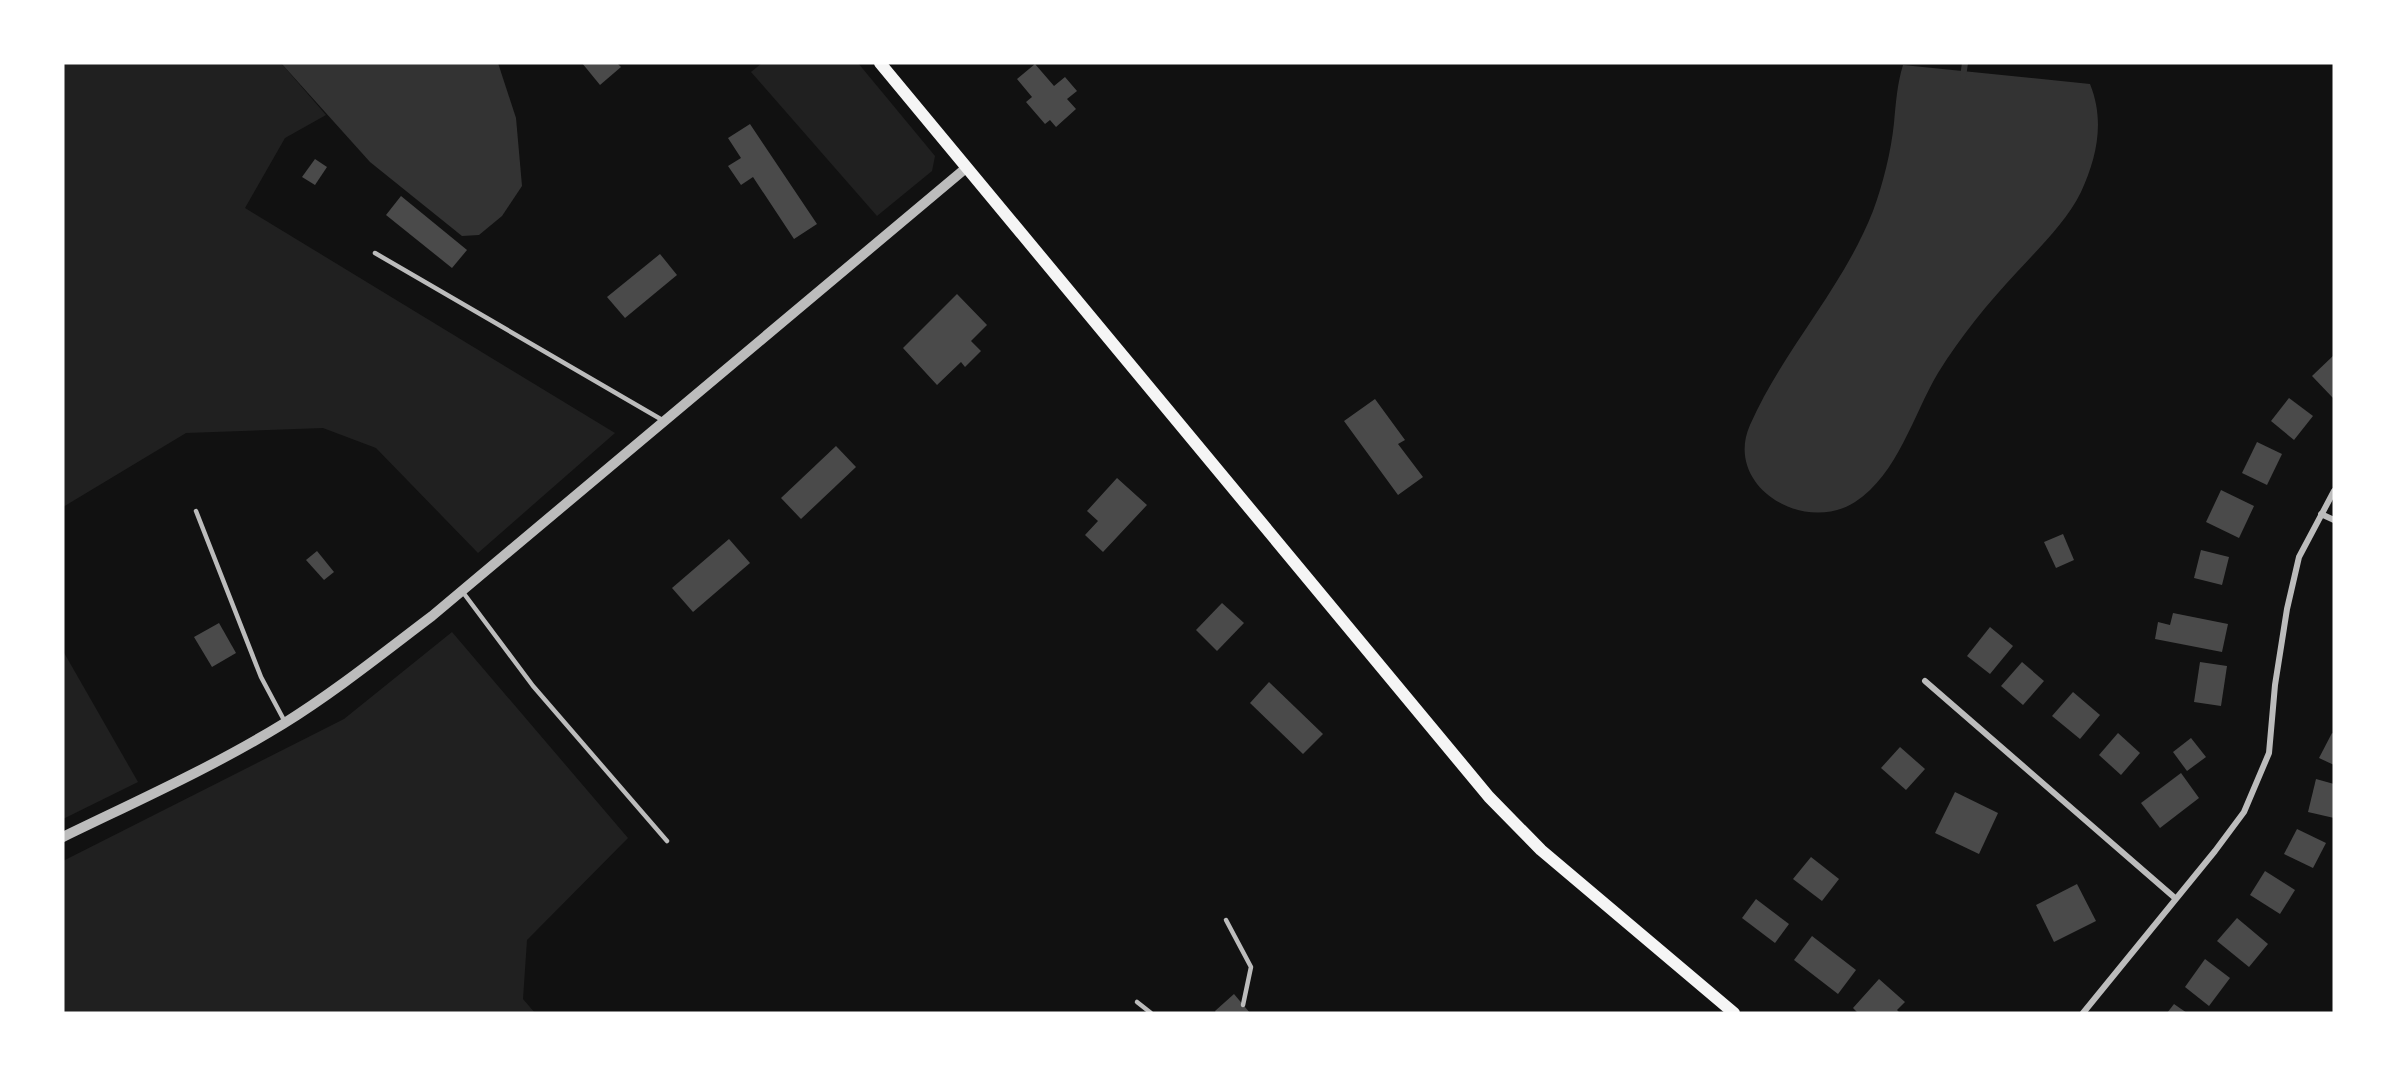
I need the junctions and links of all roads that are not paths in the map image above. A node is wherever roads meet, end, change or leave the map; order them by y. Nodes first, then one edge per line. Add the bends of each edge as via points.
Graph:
1 (880, 63) edge
2 (966, 168) junction
3 (375, 253) dead end
4 (664, 421) junction
5 (2334, 491) edge
6 (196, 511) dead end
7 (2321, 514) junction
8 (2334, 520) edge
9 (462, 591) junction
10 (1925, 681) dead end
11 (285, 722) junction
12 (63, 837) edge
13 (667, 841) dead end
14 (2175, 898) junction
15 (1226, 920) dead end
16 (1137, 1002) dead end
17 (1243, 1005) dead end
18 (1150, 1013) edge
19 (1734, 1013) edge
20 (2083, 1013) edge

1 - 2 main road
2 - 4 street
2 - 19 main road via 1489,797 1541,850
3 - 4 lane
4 - 9 street
5 - 7 street
6 - 11 lane via 261,677
7 - 8 street
7 - 14 street via 2300,557 2287,609 2269,753 2244,812
9 - 11 street via 342,686
9 - 13 lane via 533,686
10 - 14 street
11 - 12 street
14 - 20 street
15 - 17 lane via 1251,967
16 - 18 lane

